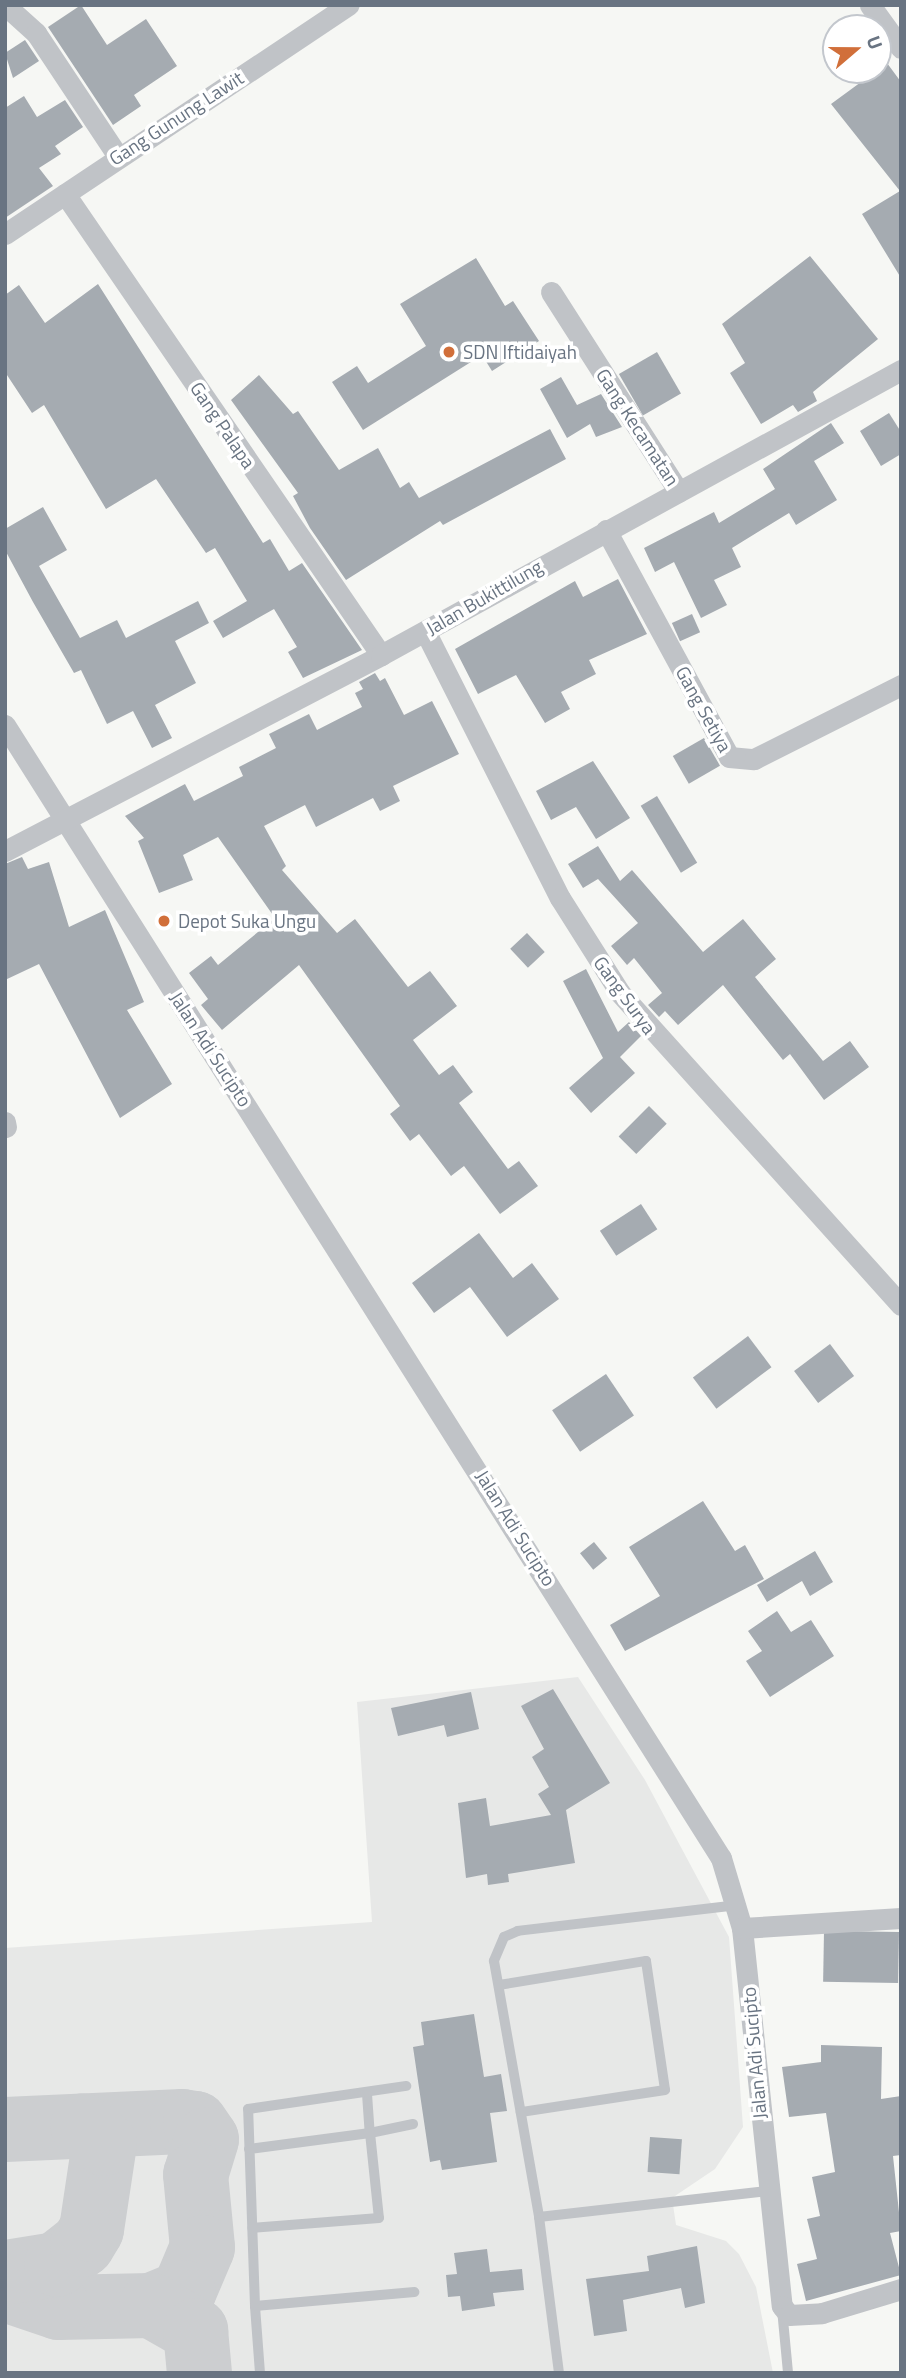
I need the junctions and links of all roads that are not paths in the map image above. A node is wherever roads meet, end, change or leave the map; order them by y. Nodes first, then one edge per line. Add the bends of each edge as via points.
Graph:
1 (5, 5) edge
2 (349, 5) edge
3 (870, 5) edge
4 (901, 48) edge
5 (117, 155) junction
6 (65, 194) junction
7 (5, 234) edge
8 (551, 292) dead end
9 (901, 370) edge
10 (680, 492) junction
11 (606, 530) junction
12 (425, 631) junction
13 (381, 656) junction
14 (901, 685) edge
15 (5, 725) edge
16 (62, 817) junction
17 (5, 851) edge
18 (901, 1305) edge
19 (738, 1905) junction
20 (901, 1919) edge
21 (742, 1928) junction
22 (499, 1985) junction
23 (405, 2086) dead end
24 (367, 2094) junction
25 (521, 2112) junction
26 (413, 2124) dead end
27 (370, 2133) junction
28 (249, 2149) junction
29 (767, 2192) junction
30 (539, 2217) junction
31 (252, 2228) junction
32 (900, 2290) edge
33 (414, 2292) dead end
34 (255, 2306) junction
35 (782, 2306) junction
36 (260, 2373) edge
37 (559, 2373) edge
38 (788, 2373) edge

1 - 5 street via 36,33
2 - 5 street, Gang Gunung Lawit
3 - 4 street
5 - 6 street, Gang Gunung Lawit
6 - 7 street, Gang Gunung Lawit
6 - 13 street, Gang Palapa
8 - 10 street, Gang Kecamatan
9 - 10 street, Jalan Bukittilung
10 - 11 street, Jalan Bukittilung
11 - 12 street, Jalan Bukittilung
11 - 14 street, Gang Setiya via 729,757 754,759
12 - 13 street, Jalan Bukittilung
12 - 18 street, Gang Surya via 559,898 620,993
13 - 16 street, Jalan Bukittilung
15 - 16 street, Jalan Adi Sucipto
16 - 17 street, Jalan Bukittilung
16 - 19 street, Jalan Adi Sucipto via 700,1819
19 - 21 street, Jalan Adi Sucipto
19 - 22 lane via 517,1931 496,1948
20 - 21 street
21 - 29 street, Jalan Adi Sucipto
22 - 25 lane
22 - 25 lane via 646,1961 664,2090
23 - 24 lane
24 - 27 lane
24 - 28 lane via 248,2109
25 - 30 lane
26 - 27 lane
27 - 28 lane
27 - 31 lane via 379,2218
28 - 31 lane
29 - 30 lane
29 - 35 street, Jalan Adi Sucipto
30 - 37 lane
31 - 34 lane
32 - 35 street via 822,2313 789,2315
33 - 34 lane
34 - 36 lane
35 - 38 lane

